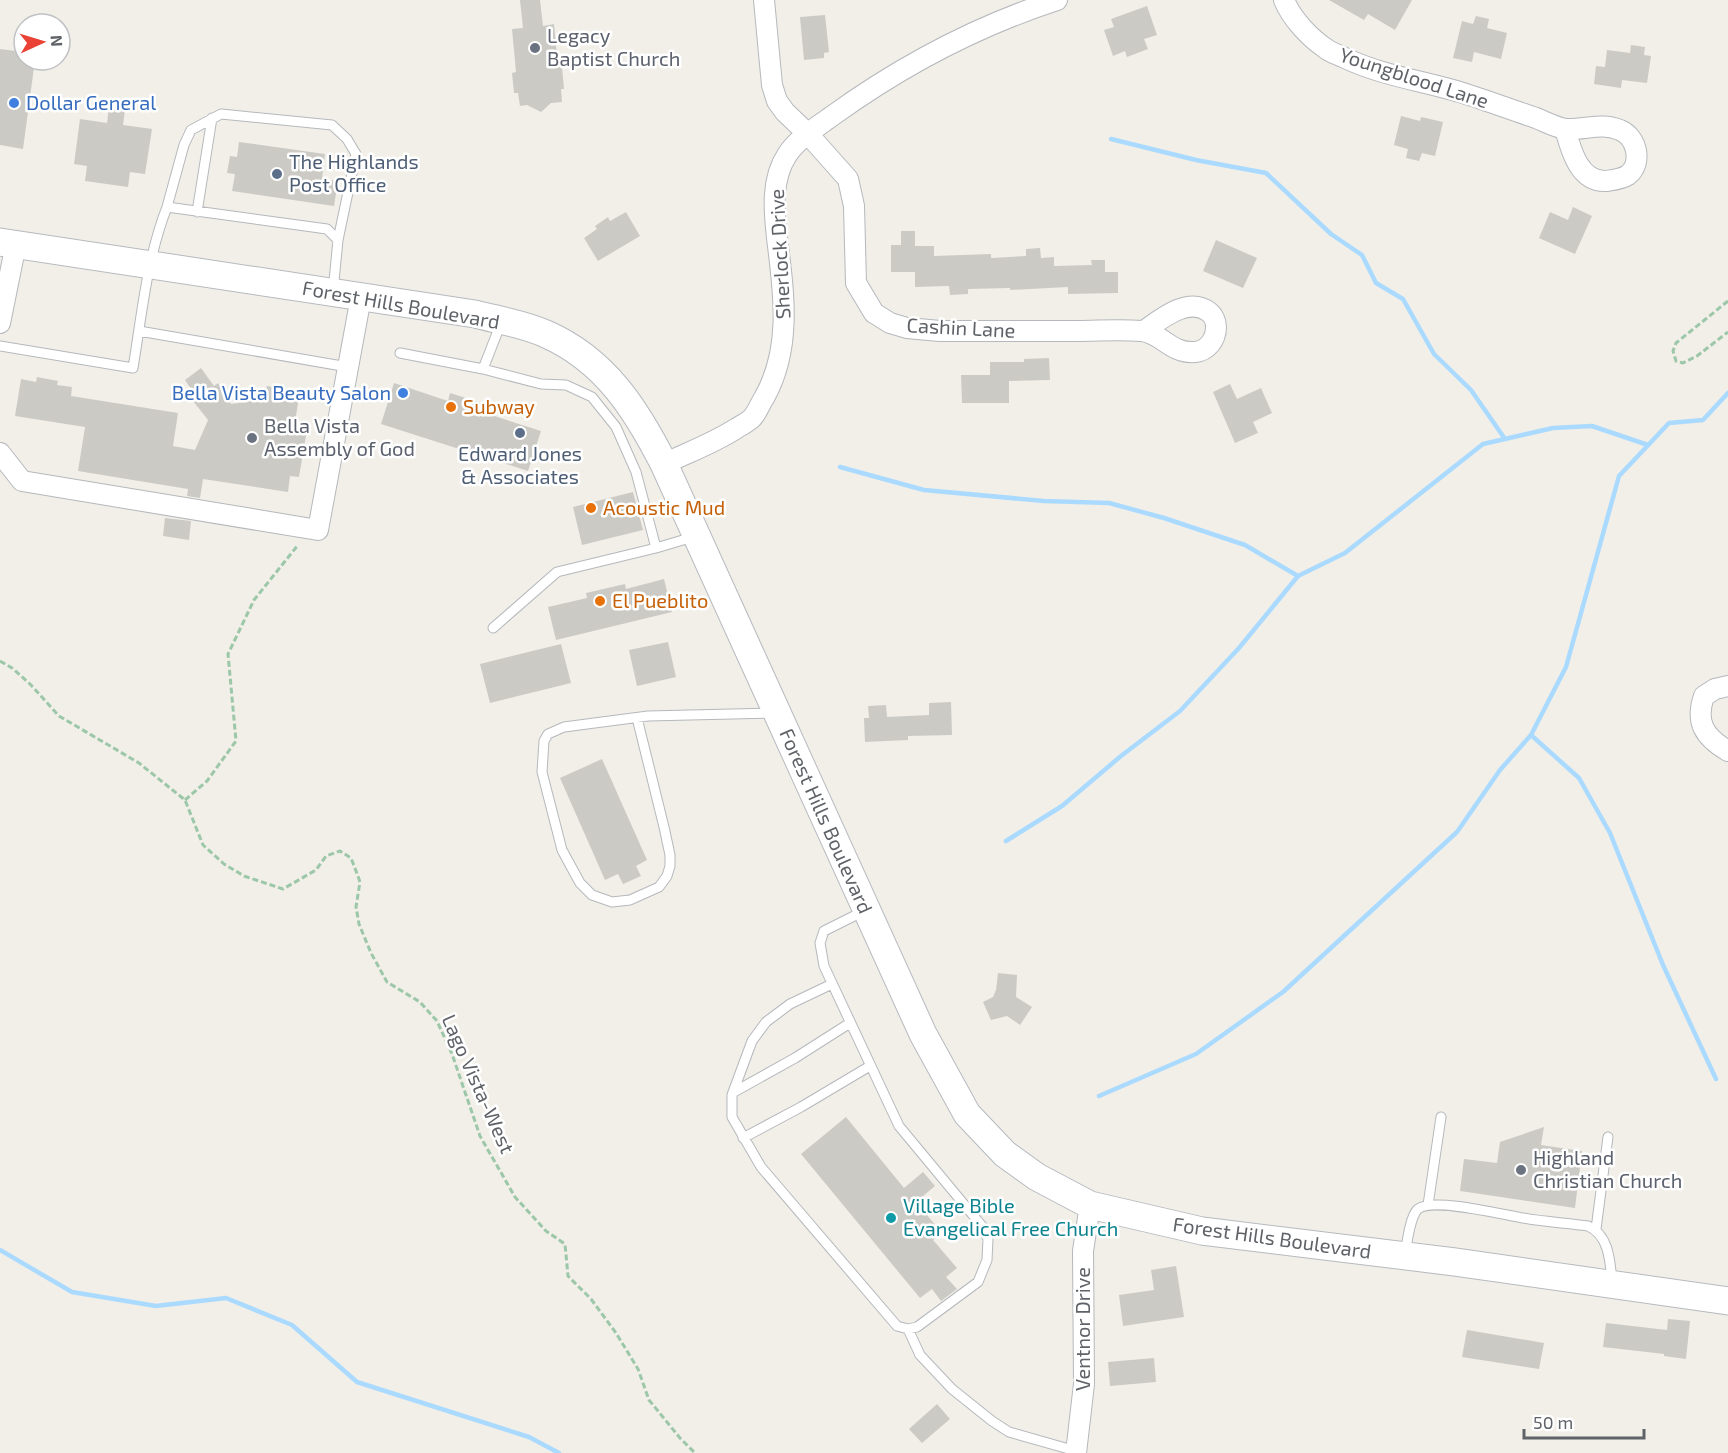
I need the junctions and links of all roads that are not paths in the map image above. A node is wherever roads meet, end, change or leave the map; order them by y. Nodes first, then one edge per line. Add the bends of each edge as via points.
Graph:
1 (764, 0) edge
2 (1057, 0) edge
3 (1284, 0) edge
4 (1018, 6) edge
5 (212, 118) junction
6 (1565, 129) dead end
7 (808, 134) junction
8 (166, 207) junction
9 (197, 212) junction
10 (338, 240) junction
11 (8, 243) edge
12 (149, 264) junction
13 (333, 293) junction
14 (361, 297) junction
15 (501, 321) junction
16 (0, 323) edge
17 (139, 331) junction
18 (1144, 331) dead end
19 (0, 346) edge
20 (400, 353) dead end
21 (348, 367) junction
22 (483, 369) junction
23 (0, 453) edge
24 (664, 464) junction
25 (696, 535) junction
26 (657, 548) junction
27 (493, 628) dead end
28 (1728, 686) edge
29 (777, 713) junction
30 (637, 718) junction
31 (1728, 751) edge
32 (866, 910) junction
33 (832, 984) junction
34 (850, 1023) junction
35 (870, 1065) junction
36 (734, 1092) junction
37 (1441, 1117) dead end
38 (1608, 1137) dead end
39 (743, 1138) junction
40 (1090, 1205) junction
41 (1428, 1205) junction
42 (1596, 1229) junction
43 (1404, 1256) junction
44 (1612, 1284) junction
45 (1728, 1301) edge
46 (908, 1329) junction
47 (1076, 1452) edge

1 - 7 street, Cashin Lane via 777,101
2 - 4 street, Sherlock Drive
3 - 6 street, Youngblood Lane via 1305,30 1326,50 1389,75 1460,92
4 - 7 street, Sherlock Drive via 868,90
5 - 8 lane via 191,129
5 - 9 lane
5 - 10 lane via 221,114 332,125 347,139 356,154
7 - 18 street, Cashin Lane via 848,179 855,206 856,283 873,314 907,328 940,331
7 - 24 street, Sherlock Drive via 787,154 776,182 775,220 784,330 772,383 752,417 719,440
8 - 9 lane
8 - 12 lane
9 - 10 lane via 327,229
10 - 13 lane
11 - 12 main road, Forest Hills Boulevard
11 - 16 street
12 - 13 main road, Forest Hills Boulevard
12 - 17 lane
13 - 14 main road, Forest Hills Boulevard
14 - 15 main road, Forest Hills Boulevard
14 - 21 street
15 - 22 lane
15 - 24 main road, Forest Hills Boulevard via 545,333 584,354 617,386
17 - 19 lane via 134,368
17 - 21 lane
20 - 22 lane
21 - 23 street via 318,530 22,481
22 - 26 lane via 541,384 566,386 592,397 616,427 636,472
24 - 25 main road, Forest Hills Boulevard
25 - 26 lane
25 - 29 main road, Forest Hills Boulevard
26 - 27 lane via 557,572
28 - 31 street via 1704,696 1699,710 1701,726
29 - 30 lane
29 - 32 main road, Forest Hills Boulevard
30 - 30 lane via 564,727 544,741 542,772 562,850 580,883 592,895 612,902 630,900 659,887 670,866
32 - 33 lane via 824,931 819,951
32 - 40 main road, Forest Hills Boulevard via 922,1034 967,1114 1005,1154 1037,1177
33 - 34 lane
33 - 36 lane via 790,1004 766,1022 752,1041
34 - 35 lane
34 - 36 lane
35 - 39 lane
35 - 46 lane via 899,1126 982,1226 988,1239 987,1260 978,1282 917,1327
36 - 39 lane via 732,1117
37 - 41 lane
38 - 42 lane
39 - 46 lane via 761,1167 897,1326
40 - 43 main road, Forest Hills Boulevard via 1202,1231
40 - 47 street, Ventnor Drive via 1083,1251 1084,1384
41 - 42 lane
41 - 43 lane via 1413,1215
42 - 44 lane via 1609,1254
43 - 44 main road, Forest Hills Boulevard
44 - 45 main road, Forest Hills Boulevard
46 - 47 lane via 920,1355 952,1389 992,1421 1009,1432

